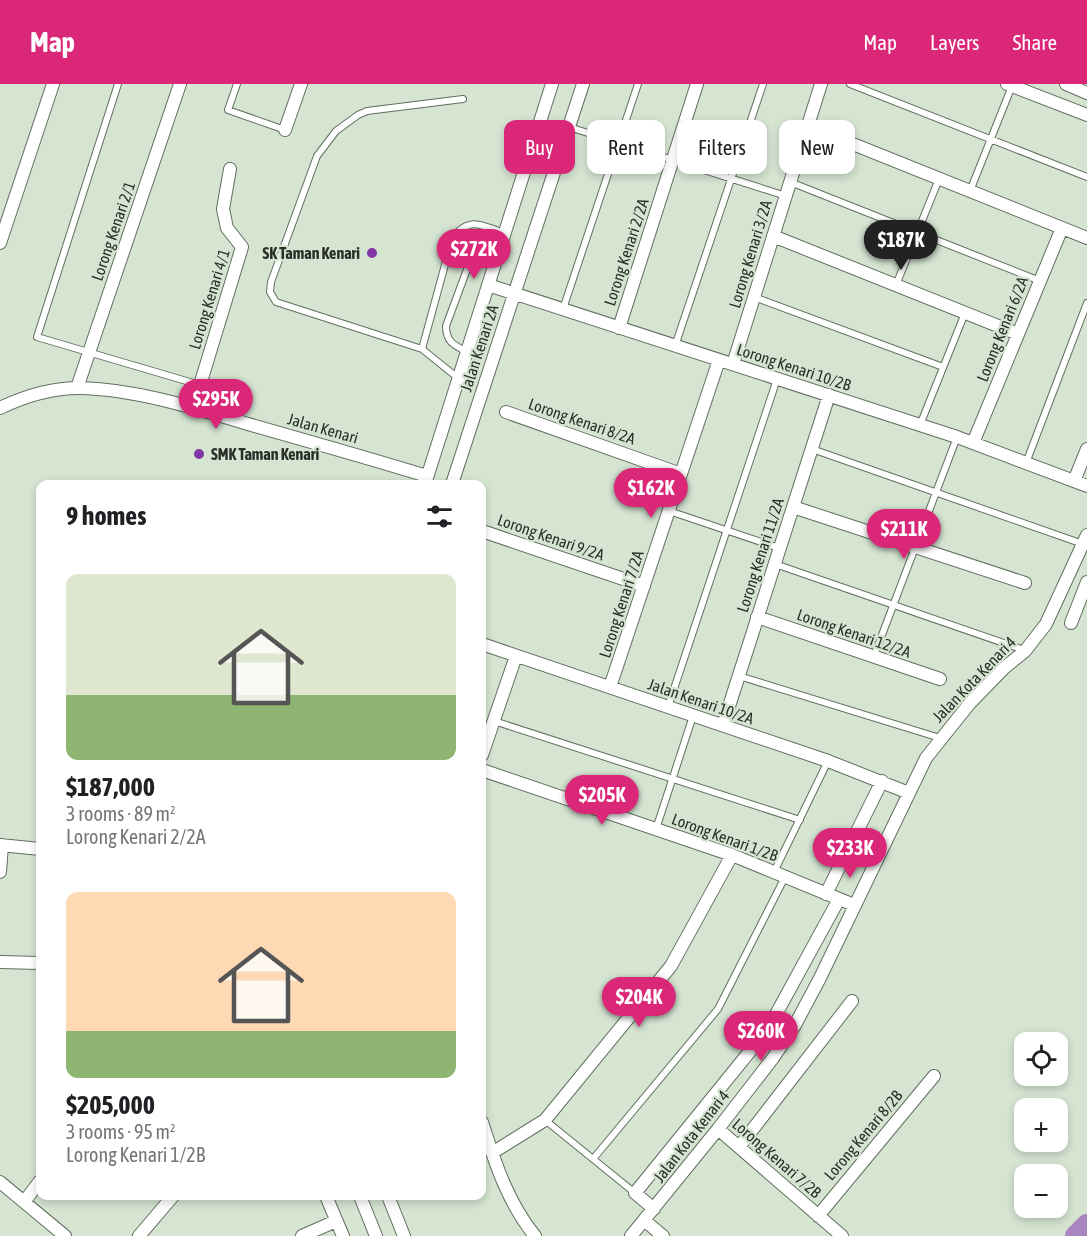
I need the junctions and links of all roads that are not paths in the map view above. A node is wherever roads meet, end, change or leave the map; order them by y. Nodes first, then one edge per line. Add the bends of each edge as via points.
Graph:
1 (53, 84) edge
2 (118, 84) edge
3 (180, 84) edge
4 (237, 84) edge
5 (301, 84) edge
6 (552, 84) edge
7 (583, 84) edge
8 (638, 84) edge
9 (697, 84) edge
10 (763, 84) edge
11 (821, 84) edge
12 (850, 84) edge
13 (1068, 84) edge
14 (1010, 85) edge
15 (1087, 93) edge
16 (464, 99) dead end
17 (1087, 115) edge
18 (571, 120) edge
19 (626, 120) edge
20 (810, 120) edge
21 (285, 129) joint
22 (991, 139) junction
23 (855, 145) edge
24 (665, 157) edge
25 (673, 160) junction
26 (230, 169) dead end
27 (554, 174) edge
28 (609, 174) edge
29 (793, 174) edge
30 (1087, 177) edge
31 (731, 178) junction
32 (939, 179) junction
33 (790, 182) junction
34 (970, 191) junction
35 (786, 195) junction
36 (1062, 228) junction
37 (505, 232) junction
38 (917, 232) junction
39 (773, 237) junction
40 (1087, 238) edge
41 (0, 243) edge
42 (498, 255) junction
43 (1040, 281) junction
44 (488, 285) junction
45 (896, 285) junction
46 (515, 294) junction
47 (754, 297) junction
48 (1087, 303) edge
49 (563, 309) junction
50 (966, 313) junction
51 (620, 327) junction
52 (1018, 334) junction
53 (675, 346) junction
54 (422, 349) junction
55 (89, 352) junction
56 (467, 352) junction
57 (719, 360) junction
58 (732, 364) junction
59 (944, 367) junction
60 (459, 379) junction
61 (777, 379) junction
62 (200, 385) junction
63 (76, 388) junction
64 (829, 395) junction
65 (0, 408) edge
66 (193, 408) junction
67 (506, 412) dead end
68 (920, 425) junction
69 (957, 437) junction
70 (973, 443) junction
71 (812, 449) junction
72 (1087, 449) edge
73 (1026, 463) junction
74 (681, 474) junction
75 (426, 480) edge
76 (453, 480) edge
77 (1074, 481) junction
78 (1087, 486) edge
79 (936, 492) junction
80 (793, 507) junction
81 (669, 511) junction
82 (728, 530) junction
83 (486, 532) edge
84 (1085, 539) edge
85 (780, 548) junction
86 (915, 548) junction
87 (775, 564) junction
88 (1087, 582) edge
89 (1025, 583) dead end
90 (644, 586) junction
91 (893, 605) junction
92 (758, 617) junction
93 (1071, 623) dead end
94 (486, 645) edge
95 (1025, 651) junction
96 (516, 656) junction
97 (873, 657) junction
98 (739, 676) junction
99 (940, 679) dead end
100 (610, 687) junction
101 (668, 707) junction
102 (693, 715) junction
103 (494, 721) junction
104 (723, 725) junction
105 (940, 738) junction
106 (486, 744) edge
107 (828, 761) junction
108 (486, 771) edge
109 (673, 779) junction
110 (882, 781) junction
111 (909, 793) junction
112 (800, 820) junction
113 (656, 829) junction
114 (1, 845) edge
115 (36, 849) edge
116 (732, 855) junction
117 (0, 872) edge
118 (780, 874) junction
119 (826, 894) junction
120 (839, 899) junction
121 (854, 905) junction
122 (0, 962) edge
123 (36, 963) edge
124 (852, 1001) dead end
125 (934, 1076) dead end
126 (545, 1120) junction
127 (718, 1129) junction
128 (486, 1134) edge
129 (739, 1147) junction
130 (492, 1153) junction
131 (593, 1159) junction
132 (0, 1182) edge
133 (36, 1186) edge
134 (635, 1193) junction
135 (170, 1200) edge
136 (328, 1200) edge
137 (362, 1200) edge
138 (390, 1200) edge
139 (24, 1202) junction
140 (654, 1209) junction
141 (818, 1216) junction
142 (644, 1220) junction
143 (336, 1221) junction
144 (57, 1233) edge
145 (139, 1236) edge
146 (303, 1236) edge
147 (343, 1236) edge
148 (376, 1236) edge
149 (404, 1236) edge
150 (535, 1236) edge
151 (631, 1236) edge
152 (663, 1236) edge
153 (842, 1236) edge

1 - 41 street
2 - 55 lane via 36,337
3 - 55 street, Lorong Kenari 2/1
4 - 21 lane via 228,110
5 - 21 street
6 - 37 street, Jalan Kenari 2A
7 - 18 street, Jalan Kenari 2A
8 - 19 lane
9 - 25 street, Lorong Kenari 2/2A
10 - 31 lane
11 - 20 street, Lorong Kenari 3/2A
12 - 22 lane
13 - 15 street
14 - 17 street
14 - 22 lane
16 - 54 lane via 367,111 336,131 317,156 271,282 270,292 276,303
22 - 30 lane
22 - 34 lane
23 - 32 street
24 - 25 lane
25 - 31 lane
25 - 51 street, Lorong Kenari 2/2A
26 - 62 street, Lorong Kenari 4/1 via 223,209 227,228 242,247
27 - 46 street, Jalan Kenari 2A
28 - 49 lane
29 - 33 street, Lorong Kenari 3/2A
31 - 35 lane
31 - 53 lane
32 - 34 street
32 - 38 lane
33 - 35 street, Lorong Kenari 3/2A
33 - 38 lane
34 - 36 street
35 - 39 street, Lorong Kenari 3/2A
36 - 40 street
36 - 43 street, Lorong Kenari 6/2A
37 - 42 street, Jalan Kenari 2A
37 - 54 lane via 476,224 459,229 452,239
38 - 43 lane
38 - 45 lane
39 - 45 street
39 - 47 street, Lorong Kenari 3/2A
42 - 44 street, Jalan Kenari 2A
42 - 56 lane via 483,253 469,264 447,326 449,342
43 - 52 street, Lorong Kenari 6/2A
44 - 46 street, Lorong Kenari 10/2B
44 - 56 street, Jalan Kenari 2A
45 - 50 street
46 - 49 street, Lorong Kenari 10/2B
46 - 76 street, Jalan Kenari 2A
47 - 58 street, Lorong Kenari 3/2A
47 - 59 lane
48 - 73 lane
49 - 51 street, Lorong Kenari 10/2B
50 - 52 street
50 - 59 lane
51 - 53 street, Lorong Kenari 10/2B
52 - 70 street, Lorong Kenari 6/2A
53 - 57 street, Lorong Kenari 10/2B
54 - 60 lane
55 - 62 lane
55 - 63 street, Lorong Kenari 2/1
56 - 60 street, Jalan Kenari 2A
57 - 58 street, Lorong Kenari 10/2B
57 - 74 street, Lorong Kenari 7/2A
58 - 61 street, Lorong Kenari 10/2B
59 - 68 lane
60 - 75 street, Jalan Kenari 2A
61 - 64 street, Lorong Kenari 10/2B
61 - 82 lane
62 - 66 street, Lorong Kenari 4/1
63 - 65 street, Jalan Kenari via 20,399
63 - 66 street, Jalan Kenari
64 - 68 street, Lorong Kenari 10/2B
64 - 71 street, Lorong Kenari 11/2A
66 - 75 street, Jalan Kenari
67 - 74 street, Lorong Kenari 8/2A
68 - 69 street, Lorong Kenari 10/2B
69 - 70 street, Lorong Kenari 10/2B
69 - 79 lane
70 - 73 street, Lorong Kenari 10/2B
71 - 79 lane
71 - 80 street, Lorong Kenari 11/2A
72 - 77 street
73 - 77 street, Lorong Kenari 10/2B
74 - 81 street, Lorong Kenari 7/2A
77 - 78 street, Lorong Kenari 10/2B
79 - 84 lane
79 - 86 lane
80 - 85 street, Lorong Kenari 11/2A
80 - 86 street
81 - 82 lane
81 - 90 street, Lorong Kenari 7/2A
82 - 85 lane
82 - 101 lane
83 - 90 street, Lorong Kenari 9/2A
84 - 95 street, Jalan Kota Kenari 4 via 1046,624
85 - 87 street, Lorong Kenari 11/2A
86 - 89 street
86 - 91 lane
87 - 91 lane
87 - 92 street, Lorong Kenari 11/2A
88 - 93 street
90 - 100 street, Lorong Kenari 7/2A
91 - 95 lane
91 - 97 lane
92 - 97 street, Lorong Kenari 12/2A
92 - 98 street, Lorong Kenari 11/2A
94 - 96 street, Jalan Kenari 10/2A
95 - 105 street, Jalan Kota Kenari 4 via 1004,668
96 - 100 street, Jalan Kenari 10/2A
96 - 103 street
97 - 99 street, Lorong Kenari 12/2A
98 - 104 street, Lorong Kenari 11/2A
98 - 105 lane
100 - 101 street, Jalan Kenari 10/2A
101 - 102 street, Jalan Kenari 10/2A
102 - 104 street, Jalan Kenari 10/2A
102 - 109 lane
103 - 106 street
103 - 109 lane
104 - 107 street, Jalan Kenari 10/2A
105 - 111 street, Jalan Kota Kenari 4
107 - 110 street, Jalan Kenari 10/2A
107 - 112 lane
108 - 113 street, Lorong Kenari 1/2B
109 - 112 lane
109 - 113 lane
110 - 111 street, Jalan Kenari 10/2A
110 - 119 street
111 - 121 street, Jalan Kota Kenari 4
112 - 118 lane
113 - 116 street, Lorong Kenari 1/2B
114 - 115 street
114 - 117 street
116 - 118 street, Lorong Kenari 1/2B
116 - 126 street via 671,966
118 - 119 street, Lorong Kenari 1/2B
118 - 131 lane via 718,1009
119 - 120 street, Lorong Kenari 1/2B
120 - 121 street, Lorong Kenari 1/2B
120 - 134 street via 768,1029
121 - 127 street, Jalan Kota Kenari 4 via 795,1025
122 - 123 street
124 - 129 street
125 - 141 street, Lorong Kenari 8/2B
126 - 130 street
126 - 131 lane
127 - 129 street, Lorong Kenari 7/2B
127 - 140 street, Jalan Kota Kenari 4
128 - 130 street
129 - 141 street, Lorong Kenari 7/2B
130 - 150 street via 519,1214
131 - 134 lane
132 - 139 street
133 - 139 street
134 - 140 street
135 - 145 street
136 - 143 street
137 - 148 street
138 - 149 street
139 - 144 street
140 - 142 street, Jalan Kota Kenari 4
141 - 153 street, Lorong Kenari 7/2B
142 - 151 street, Jalan Kota Kenari 4
142 - 152 street
143 - 146 street
143 - 147 street

